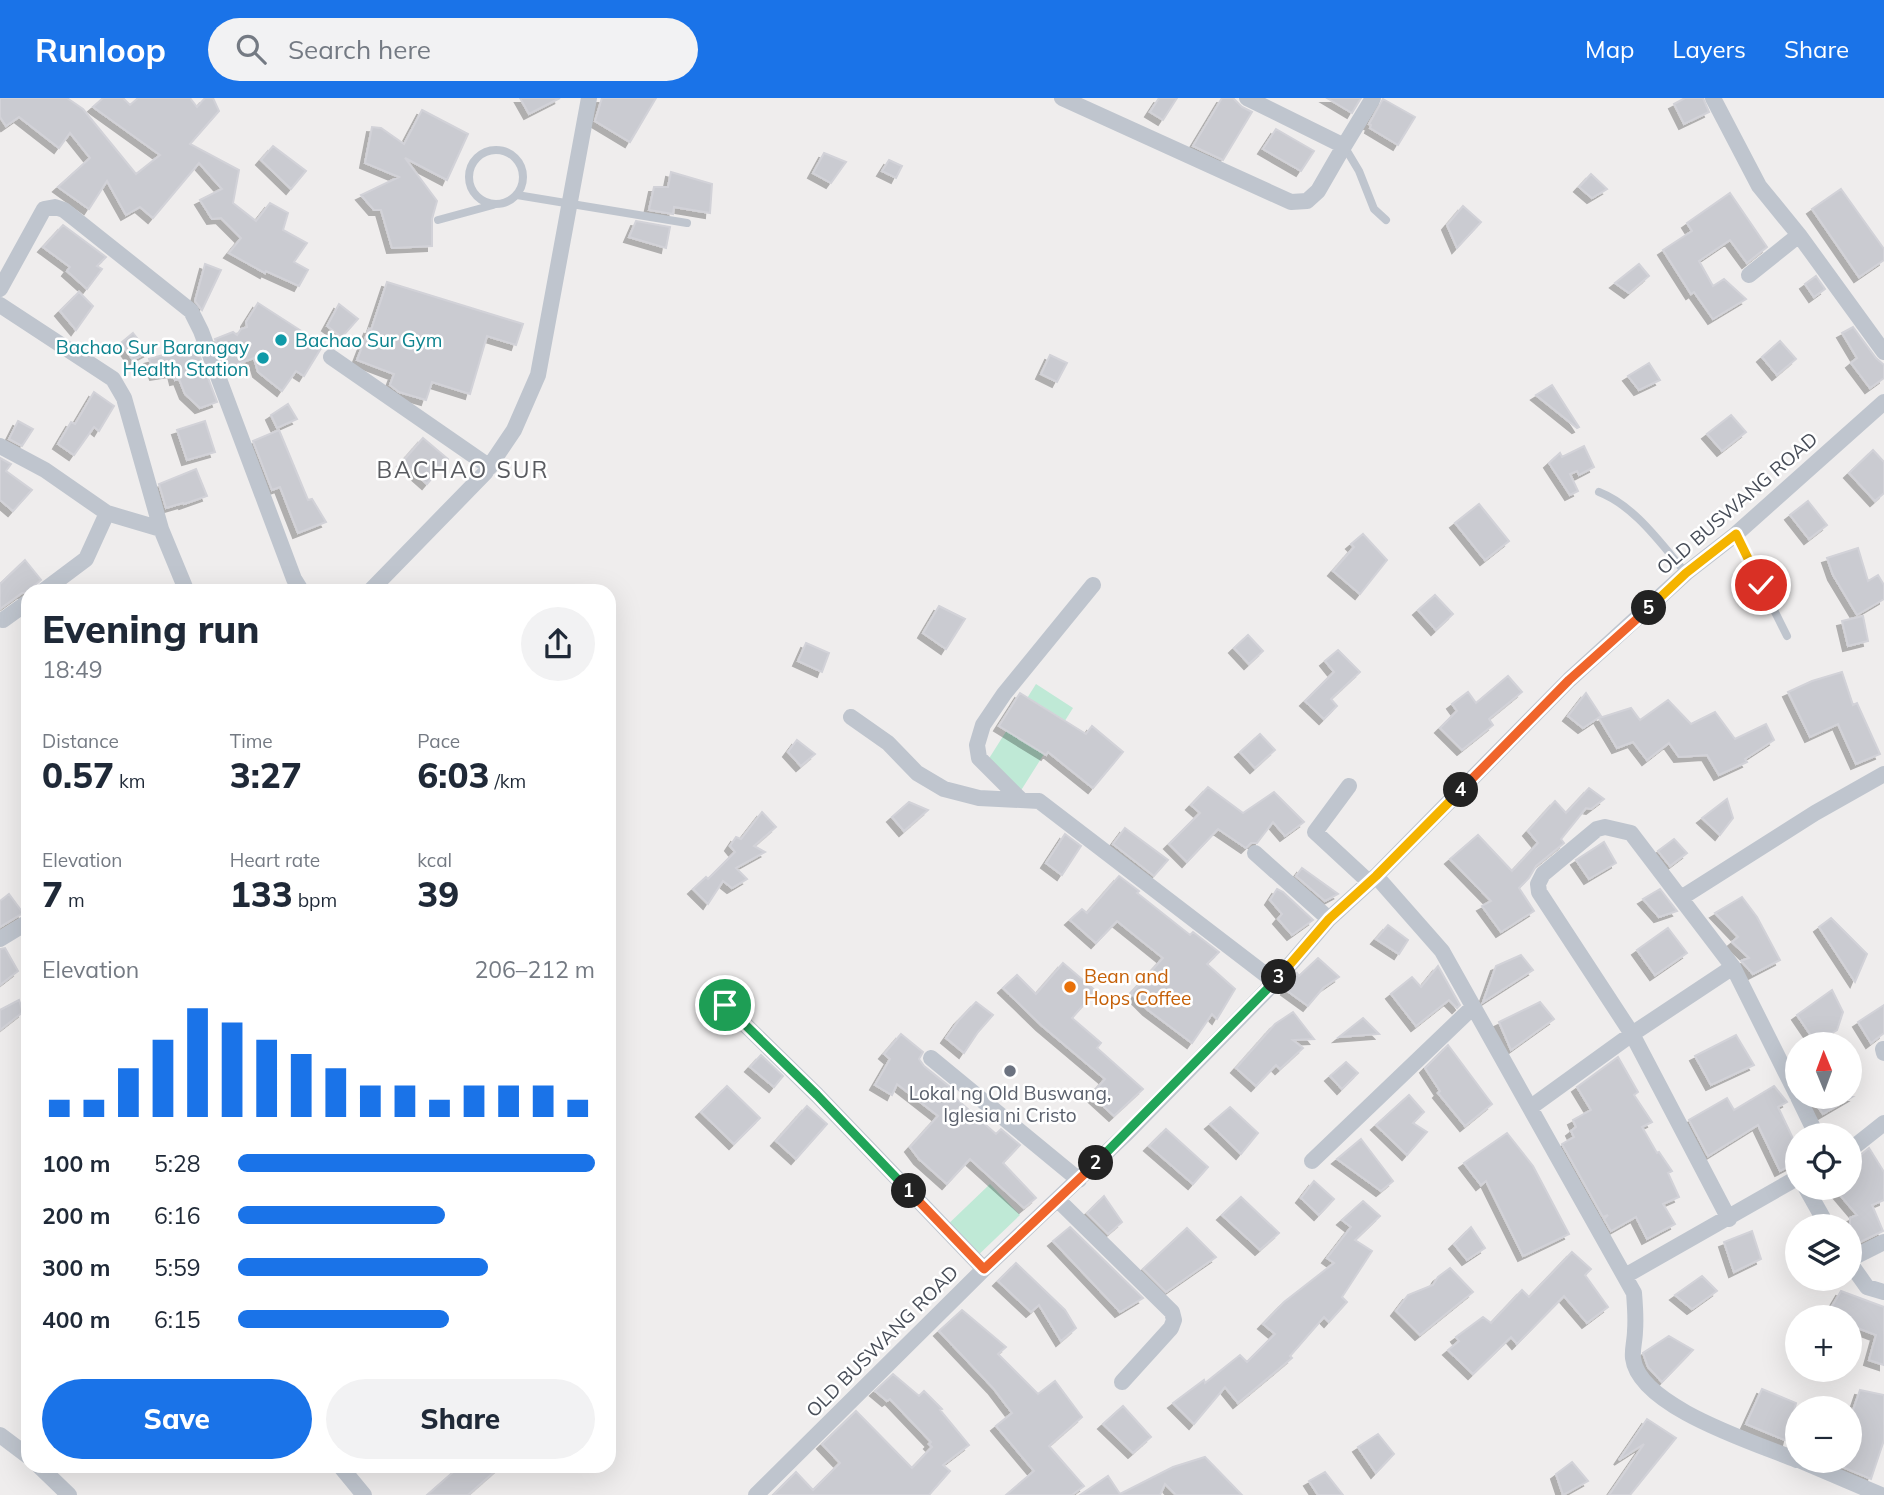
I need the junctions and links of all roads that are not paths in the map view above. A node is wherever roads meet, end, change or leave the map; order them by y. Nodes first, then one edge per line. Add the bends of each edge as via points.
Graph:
1 (589, 98) edge
2 (1062, 98) edge
3 (1247, 98) edge
4 (1373, 98) edge
5 (1713, 98) edge
6 (1344, 146) junction
7 (517, 195) junction
8 (569, 203) junction
9 (494, 205) junction
10 (438, 220) dead end
11 (1386, 220) dead end
12 (687, 223) dead end
13 (1799, 235) junction
14 (1749, 275) dead end
15 (0, 289) edge
16 (0, 304) edge
17 (1884, 352) edge
18 (331, 357) dead end
19 (1884, 402) edge
20 (0, 446) edge
21 (490, 467) junction
22 (1599, 492) dead end
23 (107, 513) junction
24 (161, 529) junction
25 (1736, 534) junction
26 (1686, 573) junction
27 (53, 584) edge
28 (184, 584) edge
29 (297, 584) edge
30 (377, 584) edge
31 (1093, 586) dead end
32 (21, 607) edge
33 (3, 620) dead end
34 (1787, 636) dead end
35 (851, 717) dead end
36 (1884, 774) edge
37 (1349, 786) dead end
38 (1020, 799) junction
39 (1255, 853) dead end
40 (1372, 879) junction
41 (1681, 898) junction
42 (1329, 919) junction
43 (21, 926) edge
44 (0, 939) edge
45 (1733, 967) junction
46 (1275, 982) junction
47 (725, 1005) dead end
48 (1473, 1007) junction
49 (1632, 1034) junction
50 (931, 1058) dead end
51 (1785, 1070) edge
52 (1531, 1107) junction
53 (1884, 1123) edge
54 (1862, 1140) edge
55 (1312, 1161) dead end
56 (1079, 1180) junction
57 (1785, 1185) edge
58 (1058, 1200) junction
59 (1729, 1219) junction
60 (1884, 1242) edge
61 (1862, 1253) edge
62 (984, 1269) junction
63 (1625, 1276) junction
64 (1862, 1279) edge
65 (1884, 1292) edge
66 (1122, 1382) dead end
67 (0, 1435) edge
68 (21, 1449) edge
69 (1785, 1455) edge
70 (46, 1473) edge
71 (346, 1473) edge
72 (1820, 1473) edge
73 (1847, 1488) edge
74 (69, 1495) edge
75 (364, 1495) edge
76 (756, 1495) edge
77 (1881, 1495) edge

1 - 8 street
2 - 6 street via 1291,202 1307,201 1318,191
3 - 6 street
4 - 6 street
5 - 13 street via 1759,186
6 - 11 lane via 1374,209
7 - 8 lane
7 - 9 lane
7 - 9 lane via 524,178 519,162 504,151 485,152 472,164 468,182 477,198
8 - 12 lane
8 - 21 street via 538,375 514,430
9 - 10 lane
13 - 14 street
13 - 17 street
15 - 29 street via 44,209 55,207 191,311
16 - 24 street via 113,379 124,398
18 - 21 street
19 - 25 street, OLD BUSWANG ROAD
20 - 23 street via 45,470
21 - 30 street
22 - 26 lane via 1614,498 1649,529
23 - 24 street
23 - 27 street via 86,559
24 - 28 street
25 - 26 street, OLD BUSWANG ROAD
25 - 34 lane
26 - 40 street, OLD BUSWANG ROAD via 1569,680
31 - 38 street via 983,725 979,758
32 - 33 street
35 - 38 street via 888,743 917,773 944,789 979,798
36 - 41 street
37 - 40 street via 1315,832
38 - 46 street via 1039,801
39 - 42 street
40 - 42 street, OLD BUSWANG ROAD
40 - 48 street via 1442,951
41 - 45 street
41 - 49 street via 1630,833 1605,827 1549,869 1538,884
42 - 46 street, OLD BUSWANG ROAD
43 - 44 street
45 - 49 street
45 - 51 street
46 - 56 street, OLD BUSWANG ROAD
47 - 62 street
48 - 52 street
48 - 55 street
49 - 52 street
49 - 59 street
50 - 56 street
52 - 63 street
53 - 54 street
56 - 58 street, OLD BUSWANG ROAD
57 - 59 street
58 - 62 street, OLD BUSWANG ROAD
58 - 66 street via 1174,1320
59 - 63 street
60 - 61 street
62 - 76 street, OLD BUSWANG ROAD
63 - 69 street via 1634,1293 1633,1359 1651,1389 1681,1412
64 - 65 street via 1867,1287
67 - 68 street
70 - 74 street
71 - 75 street
72 - 73 street
73 - 77 street

